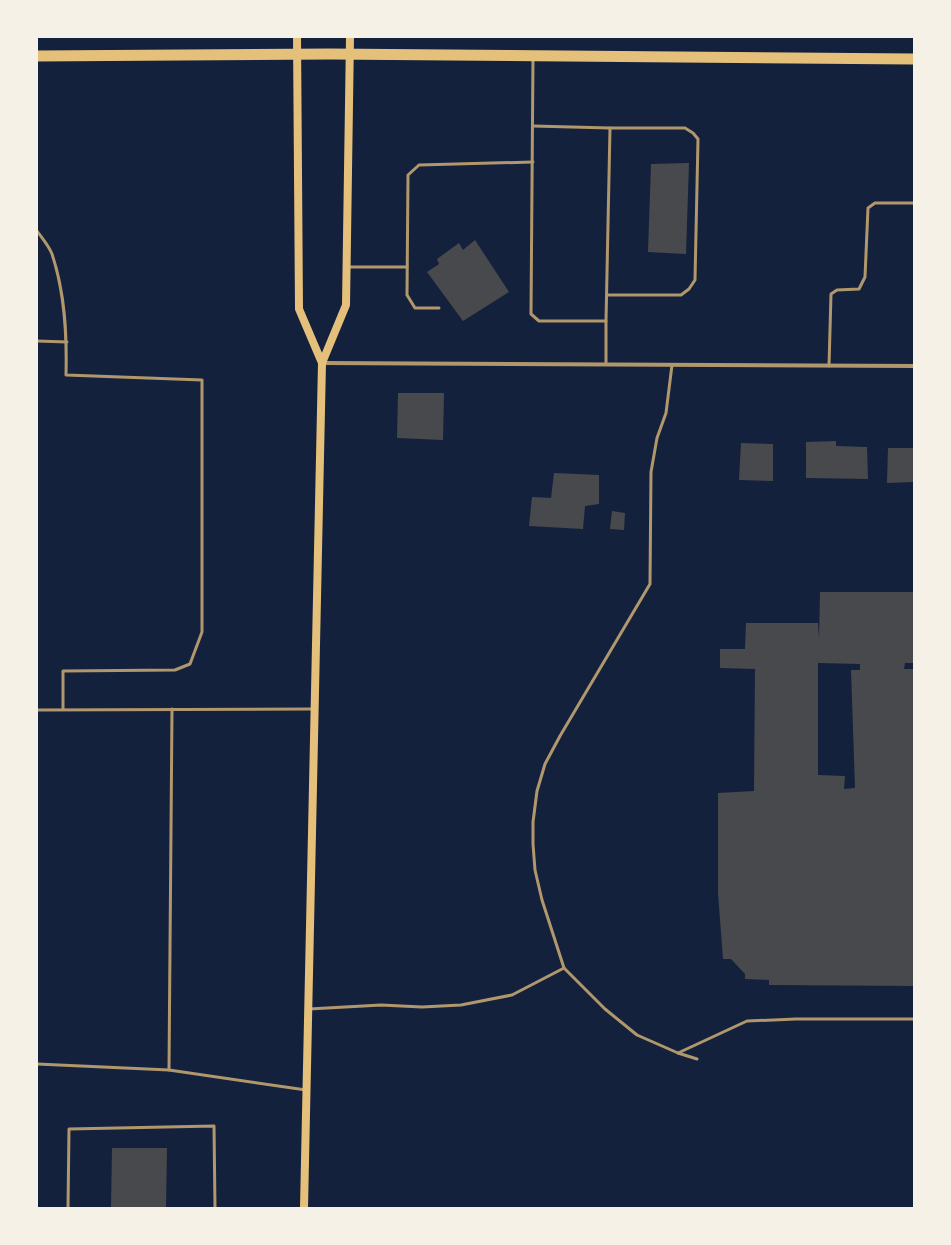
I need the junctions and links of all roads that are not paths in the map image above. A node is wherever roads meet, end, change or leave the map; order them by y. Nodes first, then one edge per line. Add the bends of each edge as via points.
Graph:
1 (297, 37) edge
2 (350, 37) edge
3 (298, 54) junction
4 (349, 54) junction
5 (37, 56) edge
6 (533, 56) junction
7 (914, 59) edge
8 (533, 126) junction
9 (610, 128) junction
10 (532, 162) junction
11 (914, 202) edge
12 (37, 231) edge
13 (347, 267) junction
14 (407, 267) junction
15 (607, 295) junction
16 (439, 308) dead end
17 (606, 322) junction
18 (37, 341) edge
19 (67, 342) junction
20 (322, 363) junction
21 (606, 364) junction
22 (672, 365) junction
23 (830, 366) junction
24 (914, 366) edge
25 (315, 708) junction
26 (63, 709) junction
27 (37, 710) edge
28 (172, 710) junction
29 (564, 968) junction
30 (308, 1009) junction
31 (914, 1019) edge
32 (678, 1054) junction
33 (697, 1059) dead end
34 (37, 1064) edge
35 (169, 1070) junction
36 (307, 1091) junction
37 (68, 1208) edge
38 (215, 1208) edge
39 (304, 1208) edge

1 - 3 main road
2 - 4 main road
3 - 4 highway
3 - 5 highway
3 - 20 main road via 300,309
4 - 6 highway
4 - 13 main road
6 - 7 highway
6 - 8 lane
8 - 9 lane
8 - 10 lane
9 - 15 lane
9 - 15 lane via 684,128 698,139 695,280 681,295
10 - 14 lane via 419,165 408,175
10 - 17 lane via 531,314 538,321
11 - 23 lane via 875,203 868,208 865,277 859,289 837,290 831,294
12 - 19 lane via 51,253 63,300
13 - 14 lane
13 - 20 main road via 346,305
14 - 16 lane via 407,295 415,308
15 - 17 lane
17 - 21 lane
18 - 19 lane
19 - 26 lane via 66,375 202,380 202,632 190,664 175,670 63,671
20 - 21 street
20 - 25 main road
21 - 22 street
22 - 23 street
22 - 29 lane via 666,413 657,438 651,472 650,584 560,736 545,764 537,791 533,822 535,870
23 - 24 street
25 - 28 lane
25 - 30 main road
26 - 27 lane
26 - 28 lane
28 - 35 lane
29 - 30 lane via 512,995 460,1005
29 - 32 lane via 605,1009 637,1035
30 - 36 main road
31 - 32 lane via 747,1021
32 - 33 lane
34 - 35 lane
35 - 36 lane
36 - 39 main road
37 - 38 lane via 69,1129 214,1126

